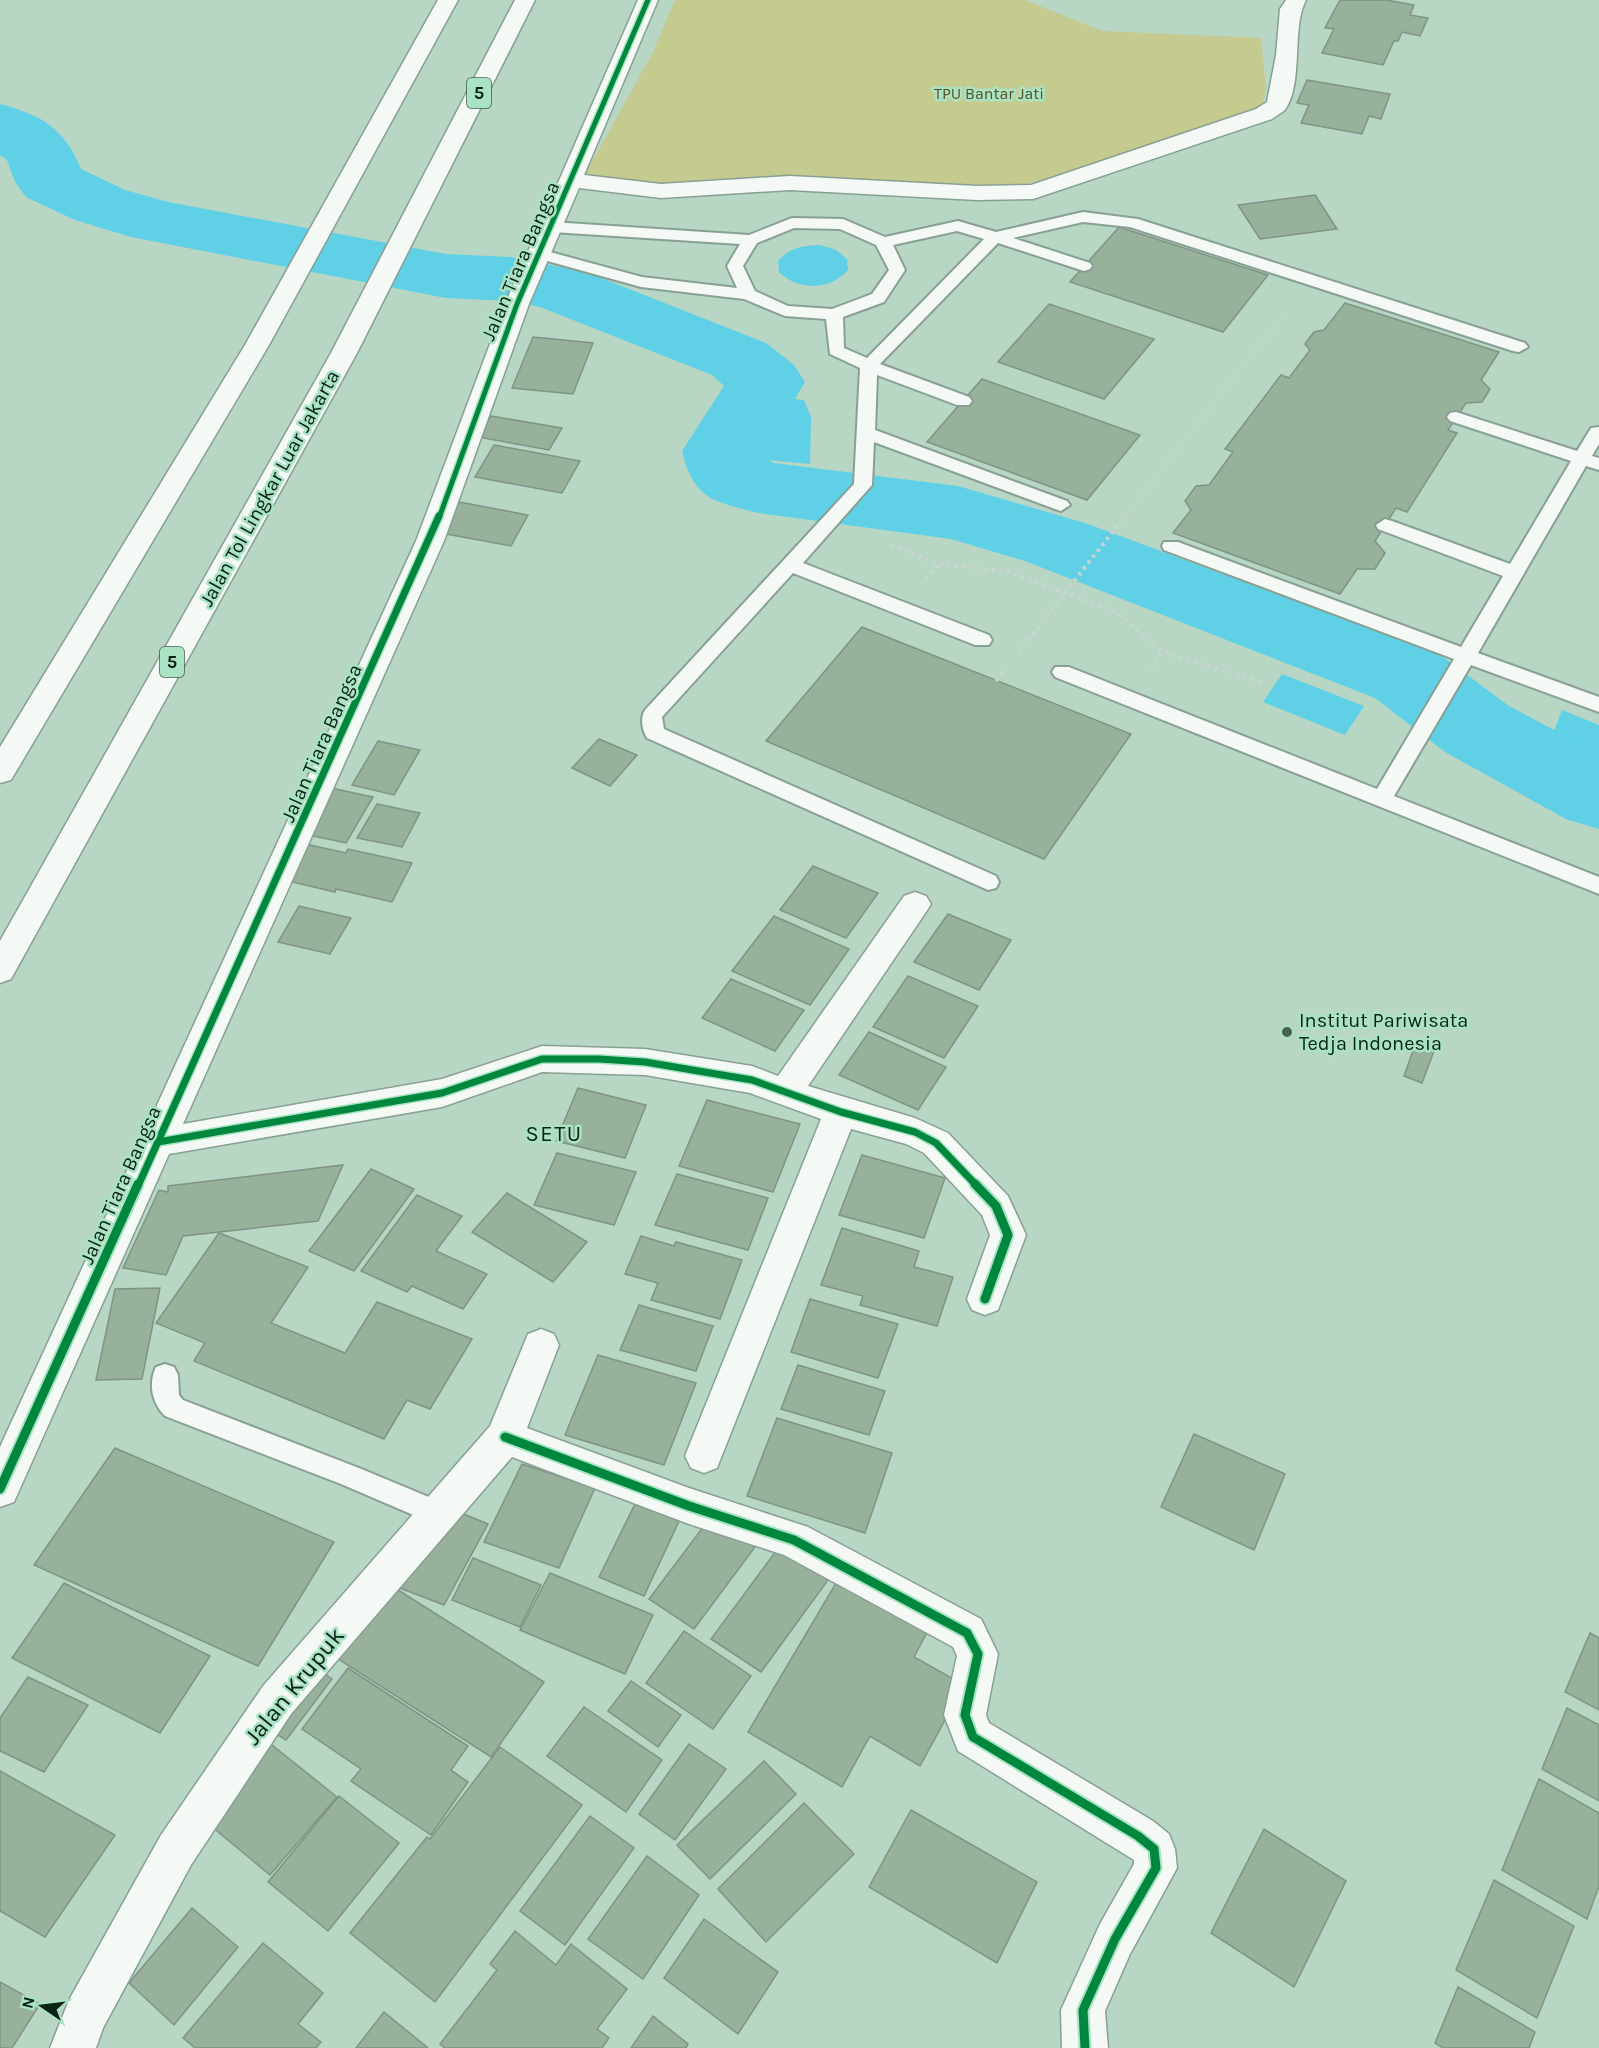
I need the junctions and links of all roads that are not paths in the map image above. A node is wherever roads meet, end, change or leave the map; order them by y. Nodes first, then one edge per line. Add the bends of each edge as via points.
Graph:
1 (448, 0) edge
2 (525, 0) edge
3 (648, 0) edge
4 (1296, 0) edge
5 (572, 180) junction
6 (552, 227) junction
7 (995, 237) junction
8 (751, 240) junction
9 (883, 242) junction
10 (536, 260) junction
11 (1084, 266) dead end
12 (748, 294) junction
13 (834, 314) junction
14 (1519, 347) dead end
15 (869, 366) junction
16 (963, 401) dead end
17 (1456, 417) dead end
18 (864, 432) junction
19 (1598, 432) dead end
20 (1590, 462) edge
21 (1061, 505) dead end
22 (1385, 525) dead end
23 (1171, 546) dead end
24 (791, 565) junction
25 (1515, 573) junction
26 (982, 640) dead end
27 (1467, 656) junction
28 (1062, 672) dead end
29 (1599, 705) edge
30 (0, 772) edge
31 (1382, 799) junction
32 (988, 882) dead end
33 (1599, 886) edge
34 (915, 904) dead end
35 (0, 970) edge
36 (786, 1091) junction
37 (841, 1112) junction
38 (158, 1142) junction
39 (985, 1299) dead end
40 (541, 1345) dead end
41 (165, 1375) dead end
42 (505, 1437) junction
43 (704, 1456) dead end
44 (0, 1489) edge
45 (439, 1514) junction
46 (73, 2048) edge
47 (1085, 2048) edge

1 - 30 main road via 257,345
2 - 35 main road, Jalan Tol Lingkar Luar Jakarta / 5 via 344,353
3 - 5 main road, Jalan Tiara Bangsa
4 - 5 main road via 1291,9 1278,105 1264,114 1033,192 977,193 790,183 687,191
5 - 6 main road, Jalan Tiara Bangsa
6 - 8 lane
6 - 10 main road, Jalan Tiara Bangsa
7 - 9 lane via 958,226
7 - 11 lane
7 - 14 lane via 1083,217 1132,222
7 - 15 lane
8 - 9 lane via 792,224 843,224
8 - 12 lane via 735,266
9 - 13 lane via 897,270 878,298
10 - 12 lane via 640,282
10 - 38 main road, Jalan Tiara Bangsa via 430,541
12 - 13 lane via 785,311
13 - 15 lane via 836,350
15 - 16 lane
15 - 18 lane
17 - 20 lane
18 - 21 lane
18 - 24 lane via 863,486
19 - 20 lane
20 - 25 lane
22 - 25 lane
23 - 27 lane
24 - 26 lane
24 - 32 lane via 652,715 654,733
25 - 27 lane
27 - 29 lane
27 - 31 lane
28 - 31 lane
31 - 33 lane
34 - 36 main road
36 - 37 main road
36 - 38 main road via 752,1080 687,1068 599,1059 542,1059 442,1093
37 - 39 main road via 915,1132 936,1143 996,1206 1008,1235
37 - 43 main road
38 - 44 main road, Jalan Tiara Bangsa
40 - 42 main road, Jalan Krupuk
41 - 45 lane via 166,1400 174,1408
42 - 45 main road, Jalan Krupuk
42 - 47 main road via 689,1506 794,1540 967,1633 978,1654 965,1714 973,1737 1154,1849 1156,1868 1115,1939 1083,2010
45 - 46 main road, Jalan Krupuk via 277,1700 176,1850 85,2016

